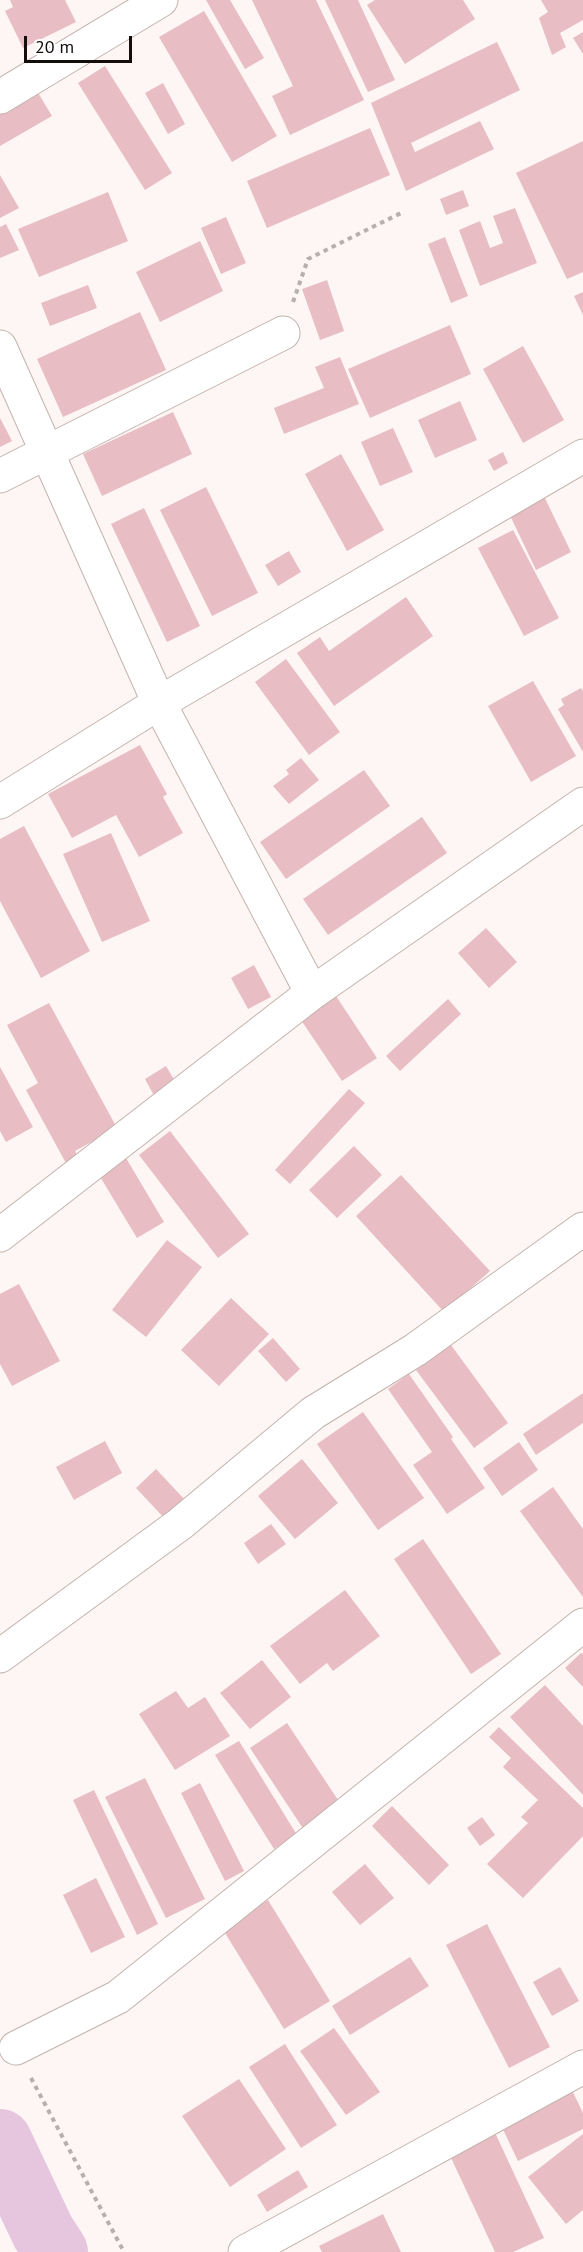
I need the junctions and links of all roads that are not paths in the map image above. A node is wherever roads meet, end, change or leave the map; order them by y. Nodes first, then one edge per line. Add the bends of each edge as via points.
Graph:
1 (161, 0) edge
2 (0, 97) edge
3 (283, 333) road end
4 (0, 347) edge
5 (46, 454) junction
6 (583, 456) edge
7 (0, 476) edge
8 (159, 704) junction
9 (0, 802) edge
10 (583, 805) edge
11 (312, 993) junction
12 (583, 1229) edge
13 (0, 1235) edge
14 (583, 1625) edge
15 (0, 1656) edge
16 (16, 2048) road end
17 (583, 2068) edge
18 (245, 2252) edge

1 - 2 street
3 - 5 street
4 - 5 street
5 - 7 street
5 - 8 street
6 - 8 street
8 - 9 street
8 - 11 street
10 - 11 street
11 - 13 street
12 - 15 street via 415,1350 313,1413 180,1524
14 - 16 street via 118,1996
17 - 18 street

